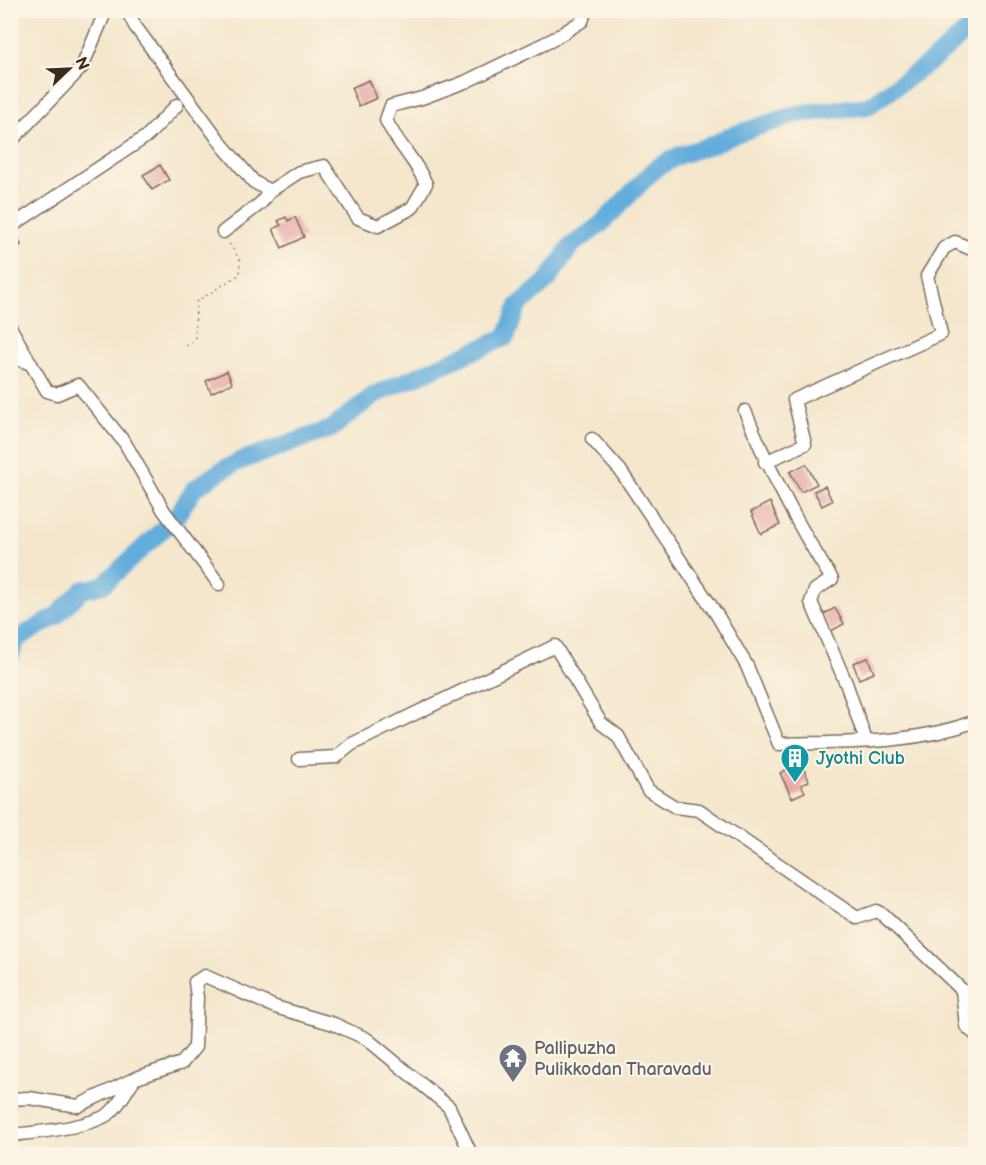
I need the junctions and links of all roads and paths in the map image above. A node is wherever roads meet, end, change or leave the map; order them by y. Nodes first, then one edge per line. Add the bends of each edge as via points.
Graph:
1 (106, 10) edge
2 (127, 10) edge
3 (586, 10) edge
4 (177, 105) dead end
5 (10, 142) edge
6 (270, 191) junction
7 (10, 227) edge
8 (223, 232) joint
9 (975, 252) edge
10 (10, 327) edge
11 (186, 346) dead end
12 (10, 356) edge
13 (31, 364) junction
14 (744, 411) dead end
15 (592, 439) dead end
16 (765, 462) junction
17 (219, 584) dead end
18 (975, 721) edge
19 (866, 741) junction
20 (299, 759) dead end
21 (975, 1035) edge
22 (136, 1078) junction
23 (10, 1099) edge
24 (10, 1135) edge
25 (471, 1155) edge

1 - 5 street via 82,67
2 - 6 street via 224,147 254,182
3 - 6 street via 582,21 552,40 465,82 391,106 386,120 426,184 412,208 378,226 358,218 324,166 299,172
4 - 7 street via 147,136
6 - 8 street via 261,203
8 - 11 path via 240,260 240,274 195,302 195,338
9 - 16 street via 955,242 944,248 927,276 941,334 794,400 805,444
10 - 13 street
12 - 13 street
13 - 17 street via 47,391 57,394 78,385 125,443 164,511
14 - 16 street
15 - 19 street via 632,487 717,615 747,666 779,744
16 - 19 street via 801,532 832,579 815,590 811,602
18 - 19 street via 946,733
20 - 21 street via 336,757 352,744 555,646 601,723 618,736 648,790 675,807 699,810 857,918 876,911 882,914 962,990 966,1026
22 - 23 street via 78,1106
22 - 24 street via 110,1113 44,1132
22 - 25 street via 182,1063 195,1047 195,982 205,976 367,1039 449,1107

